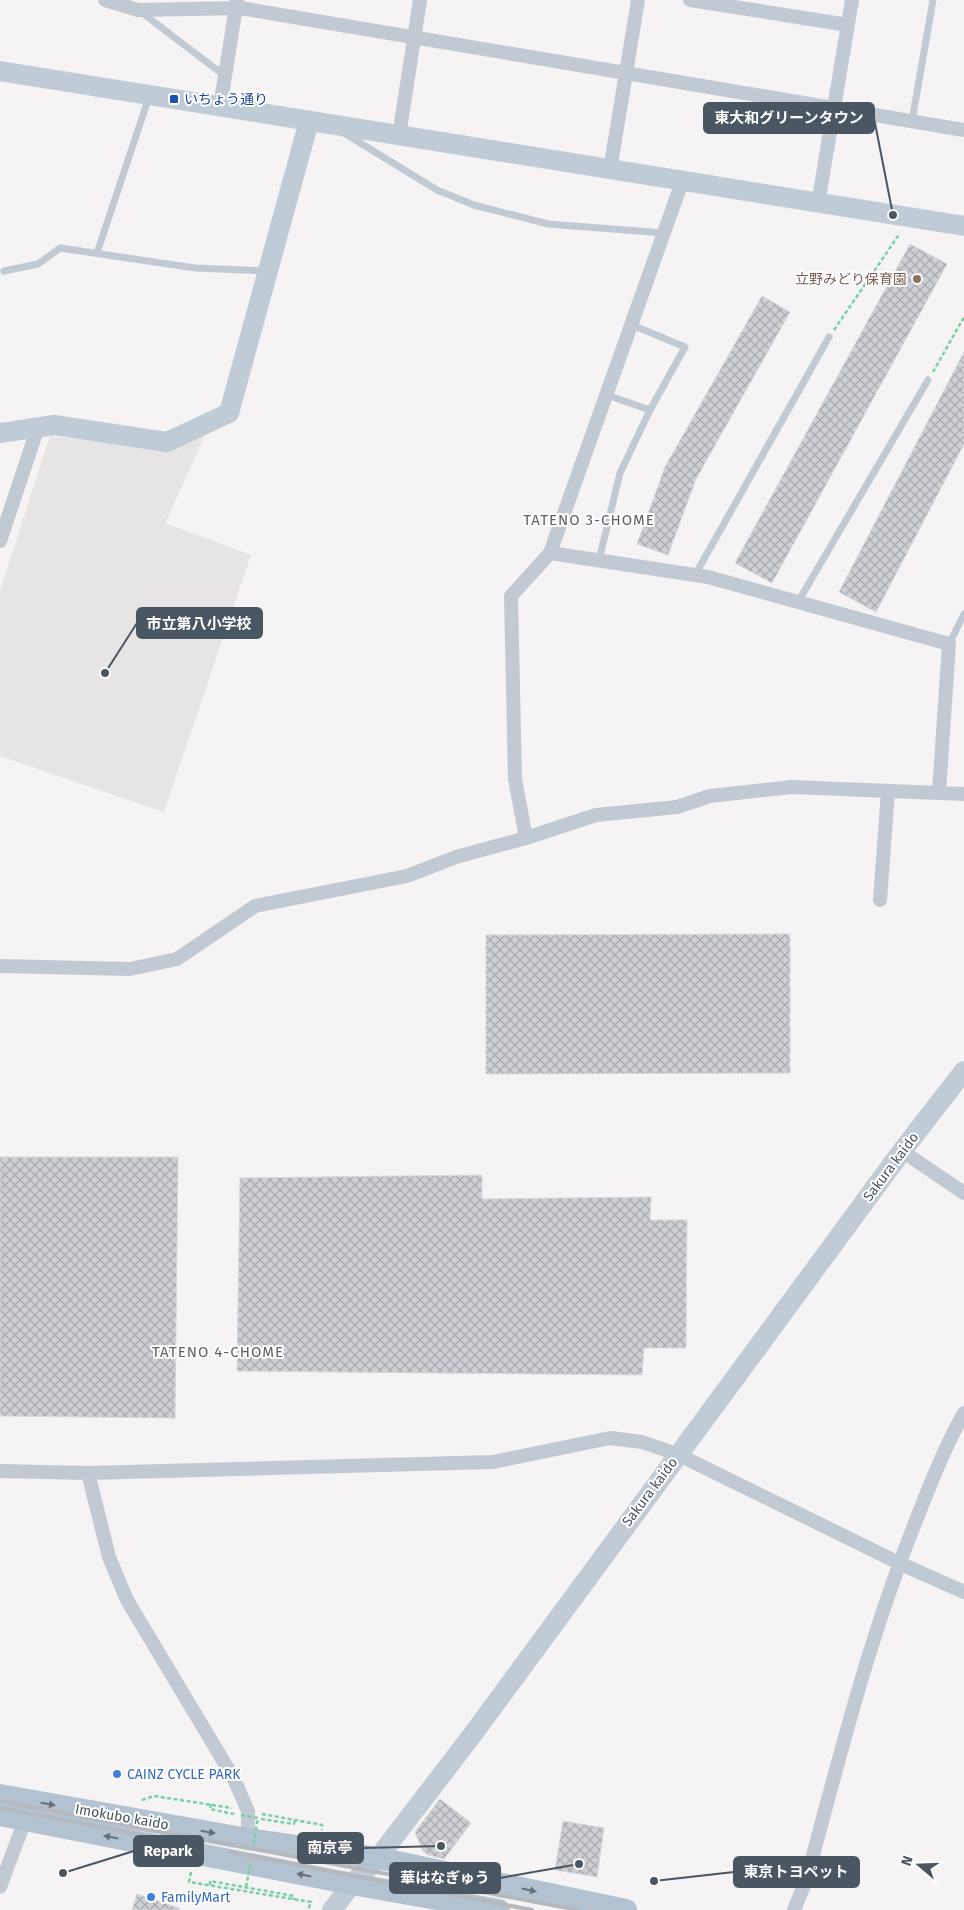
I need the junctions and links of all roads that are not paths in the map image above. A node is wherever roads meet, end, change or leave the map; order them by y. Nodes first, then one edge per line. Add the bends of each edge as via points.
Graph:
1 (105, 0) edge
2 (420, 0) edge
3 (638, 0) edge
4 (690, 0) edge
5 (852, 0) edge
6 (933, 0) edge
7 (236, 4) edge
8 (138, 10) junction
9 (848, 25) junction
10 (414, 38) junction
11 (0, 71) edge
12 (626, 73) junction
13 (225, 76) junction
14 (149, 95) junction
15 (220, 106) junction
16 (834, 109) junction
17 (912, 121) junction
18 (319, 122) junction
19 (964, 130) edge
20 (399, 136) junction
21 (610, 170) junction
22 (682, 182) junction
23 (818, 204) junction
24 (964, 226) edge
25 (664, 233) junction
26 (97, 253) junction
27 (4, 271) dead end
28 (269, 271) junction
29 (632, 325) junction
30 (829, 337) road end
31 (928, 380) road end
32 (607, 395) junction
33 (650, 410) junction
34 (38, 427) junction
35 (0, 433) edge
36 (0, 541) edge
37 (550, 553) junction
38 (599, 560) junction
39 (695, 575) junction
40 (798, 602) junction
41 (964, 614) edge
42 (949, 644) junction
43 (888, 792) junction
44 (939, 792) junction
45 (964, 794) edge
46 (526, 838) junction
47 (880, 900) dead end
48 (0, 966) edge
49 (960, 1084) edge
50 (902, 1151) junction
51 (964, 1193) edge
52 (964, 1413) edge
53 (677, 1454) junction
54 (0, 1471) edge
55 (88, 1473) junction
56 (899, 1563) junction
57 (964, 1592) edge
58 (0, 1795) edge
59 (0, 1815) edge
60 (25, 1820) junction
61 (251, 1842) junction
62 (378, 1858) junction
63 (352, 1884) junction
64 (0, 1887) edge
65 (447, 1905) edge
66 (332, 1910) edge
67 (499, 1910) edge
68 (626, 1910) edge
69 (794, 1910) edge

1 - 8 street
2 - 10 street
3 - 12 street
4 - 9 street
5 - 9 street
6 - 17 lane
7 - 8 street
7 - 10 street
7 - 13 street
8 - 13 lane
9 - 16 street
10 - 12 street
10 - 20 street
11 - 14 street
12 - 16 street
12 - 21 street
13 - 15 street
14 - 15 street
14 - 26 lane
15 - 18 street
16 - 17 street
16 - 23 street
17 - 19 street
18 - 20 street
18 - 25 lane via 437,190 474,205 548,224
18 - 28 street
20 - 21 street
21 - 22 street
22 - 23 street
22 - 25 street
23 - 24 street
25 - 29 street
26 - 27 lane via 60,248 38,264
26 - 28 lane via 195,268
28 - 34 street via 229,413 167,442 54,424
29 - 32 street
29 - 33 lane via 685,347
30 - 39 lane
31 - 40 lane
32 - 33 lane
32 - 37 street
33 - 38 lane via 620,473
34 - 35 street
34 - 36 street
37 - 38 street
37 - 46 street via 512,596 515,779
38 - 39 street
39 - 40 street
40 - 42 street
41 - 42 lane
42 - 44 street
43 - 44 street
43 - 46 street via 792,787 710,796 677,807 596,815
43 - 47 street
44 - 45 street
46 - 48 street via 456,857 408,876 255,906 177,959 130,970
49 - 50 street, Sakura kaido
50 - 51 street
50 - 53 street, Sakura kaido
52 - 56 street via 945,1446
53 - 55 street via 642,1442 610,1438 493,1462
53 - 56 street
53 - 62 street, Sakura kaido via 473,1734
54 - 55 street
55 - 61 street via 109,1557 120,1583 163,1663 233,1777 248,1811
56 - 57 street
56 - 69 street via 866,1657 807,1878
58 -> 61 main road, Imokubo kaido
59 - 60 main road, Imokubo kaido
63 -> 60 main road, Imokubo kaido
60 - 64 street
61 - 62 main road, Imokubo kaido
62 - 63 street, Sakura kaido
62 -> 68 main road, Imokubo kaido
63 - 65 main road, Imokubo kaido
63 - 66 street, Sakura kaido
65 - 67 main road, Imokubo kaido

